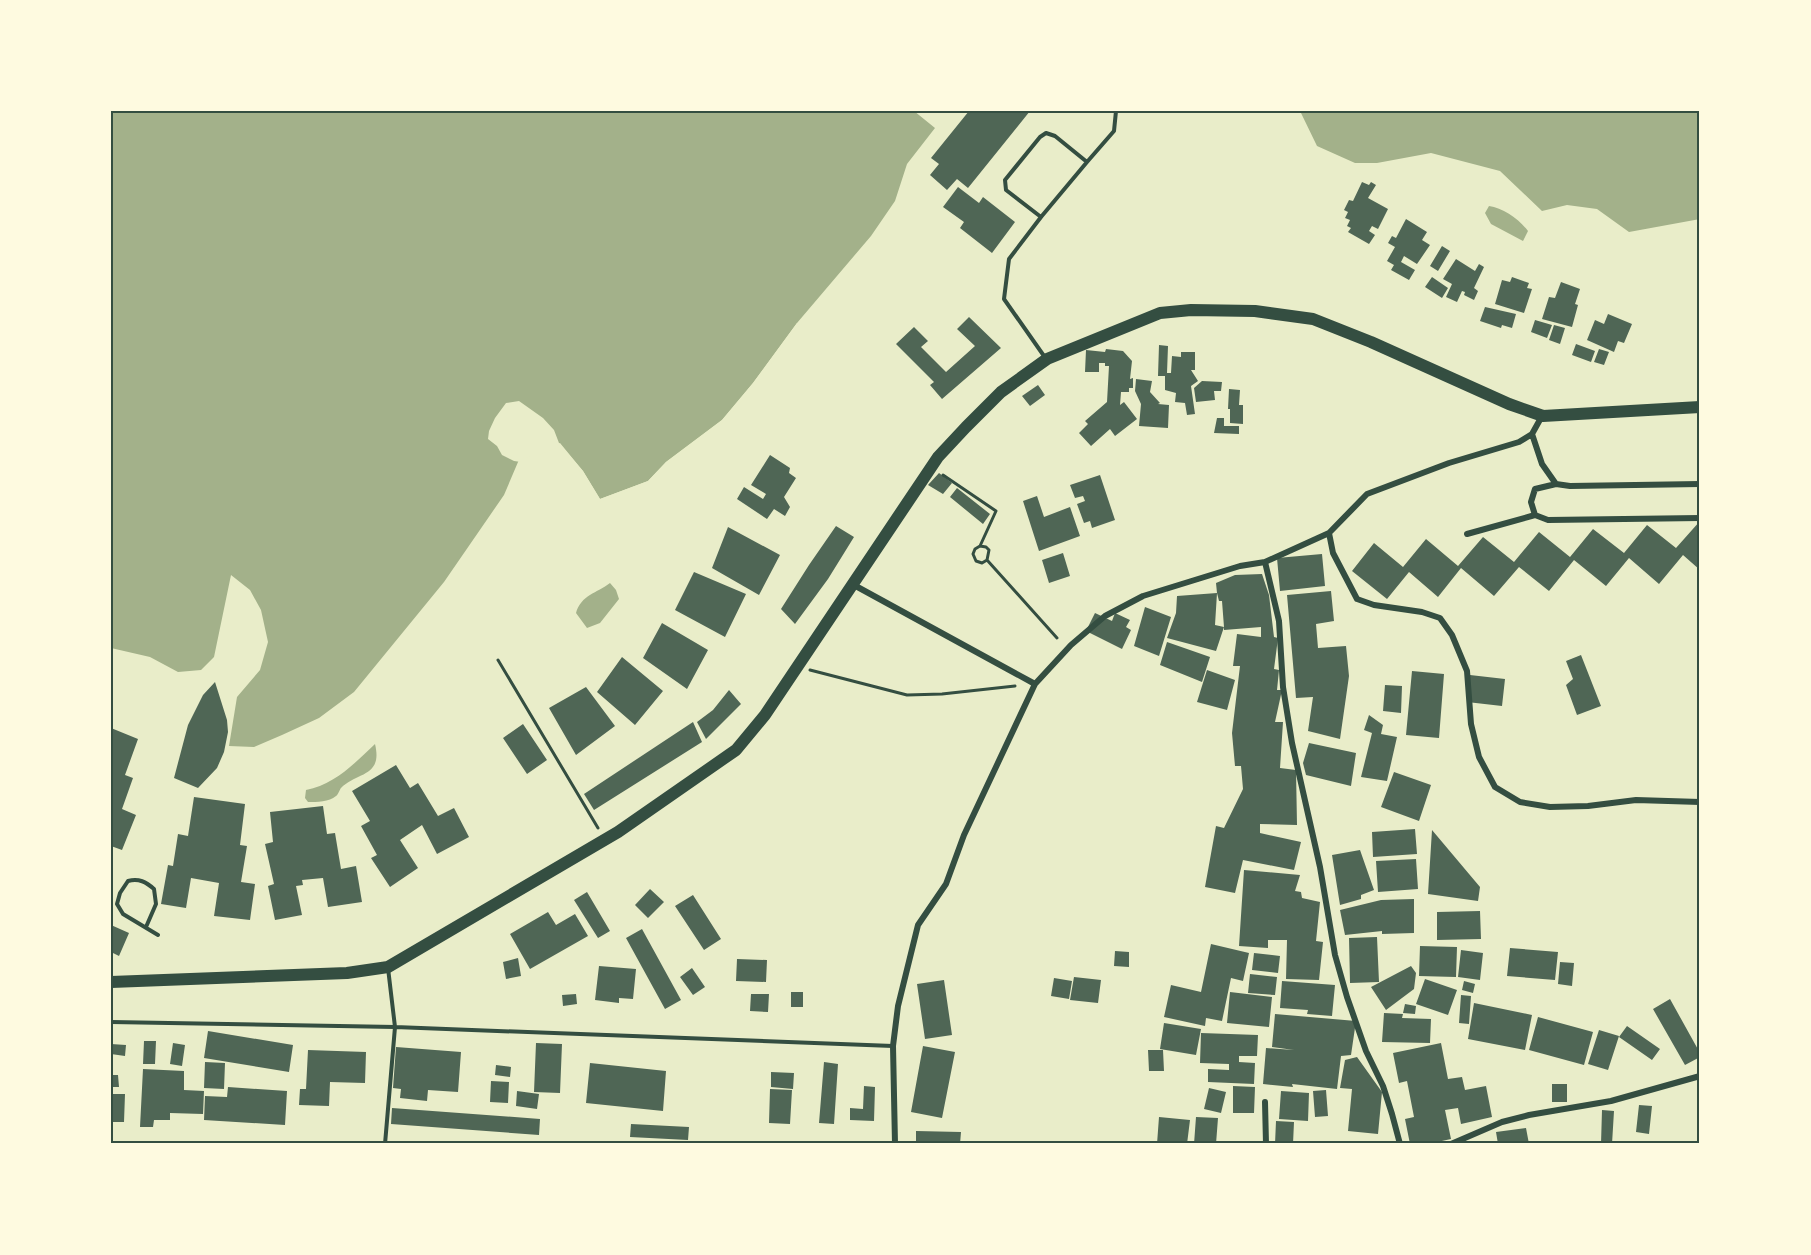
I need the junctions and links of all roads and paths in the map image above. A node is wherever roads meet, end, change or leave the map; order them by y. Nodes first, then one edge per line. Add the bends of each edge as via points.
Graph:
1 (1116, 111) edge
2 (1087, 162) junction
3 (1041, 217) junction
4 (1047, 359) junction
5 (1700, 407) edge
6 (1543, 416) junction
7 (1532, 434) junction
8 (931, 467) junction
9 (1556, 484) junction
10 (1700, 484) edge
11 (1535, 515) junction
12 (1700, 518) edge
13 (1329, 533) junction
14 (1467, 534) dead end
15 (980, 546) junction
16 (987, 561) junction
17 (1264, 562) junction
18 (852, 583) junction
19 (1057, 638) dead end
20 (498, 660) dead end
21 (796, 667) junction
22 (1035, 684) junction
23 (1700, 802) edge
24 (605, 840) junction
25 (146, 927) junction
26 (158, 935) dead end
27 (388, 967) junction
28 (111, 982) edge
29 (111, 1022) edge
30 (395, 1027) junction
31 (893, 1046) junction
32 (1700, 1076) edge
33 (1265, 1102) dead end
34 (386, 1144) edge
35 (895, 1144) edge
36 (1266, 1144) edge
37 (1400, 1144) edge
38 (1450, 1144) edge

1 - 2 lane via 1114,131
2 - 3 lane
2 - 3 lane via 1055,136 1046,133 1040,137 1004,184 1006,190
3 - 4 lane via 1009,259 1004,299
4 - 6 main road via 1160,313 1255,311 1313,320
4 - 8 main road via 1001,392
5 - 6 main road
6 - 7 street
7 - 9 street via 1542,464
7 - 13 street via 1519,442 1367,494
8 - 15 path via 996,510
8 - 18 main road
9 - 10 street
9 - 11 street via 1535,489 1531,502
11 - 12 street via 1548,520
11 - 14 street
13 - 17 street
13 - 23 street via 1333,553 1358,599 1440,618 1452,635 1467,671 1471,724 1479,757 1495,787 1520,802 1550,807 1636,800
15 - 16 path via 989,550
15 - 16 path via 973,554 976,561
16 - 19 path
17 - 22 street via 1143,596 1105,616
17 - 37 street via 1279,621 1283,687 1292,743 1335,955
18 - 21 main road
18 - 22 street
20 - 24 path
21 - 22 path via 907,695
21 - 24 main road via 736,750
22 - 31 street via 964,835 946,884 918,926 898,1006
24 - 27 main road
25 - 25 lane via 123,914 117,904 128,881 146,882 154,889 156,904
25 - 26 lane
27 - 28 main road via 347,973
27 - 30 lane
29 - 30 lane
30 - 31 lane
30 - 34 lane
31 - 35 street
32 - 38 street via 1611,1101 1502,1122
33 - 36 street

